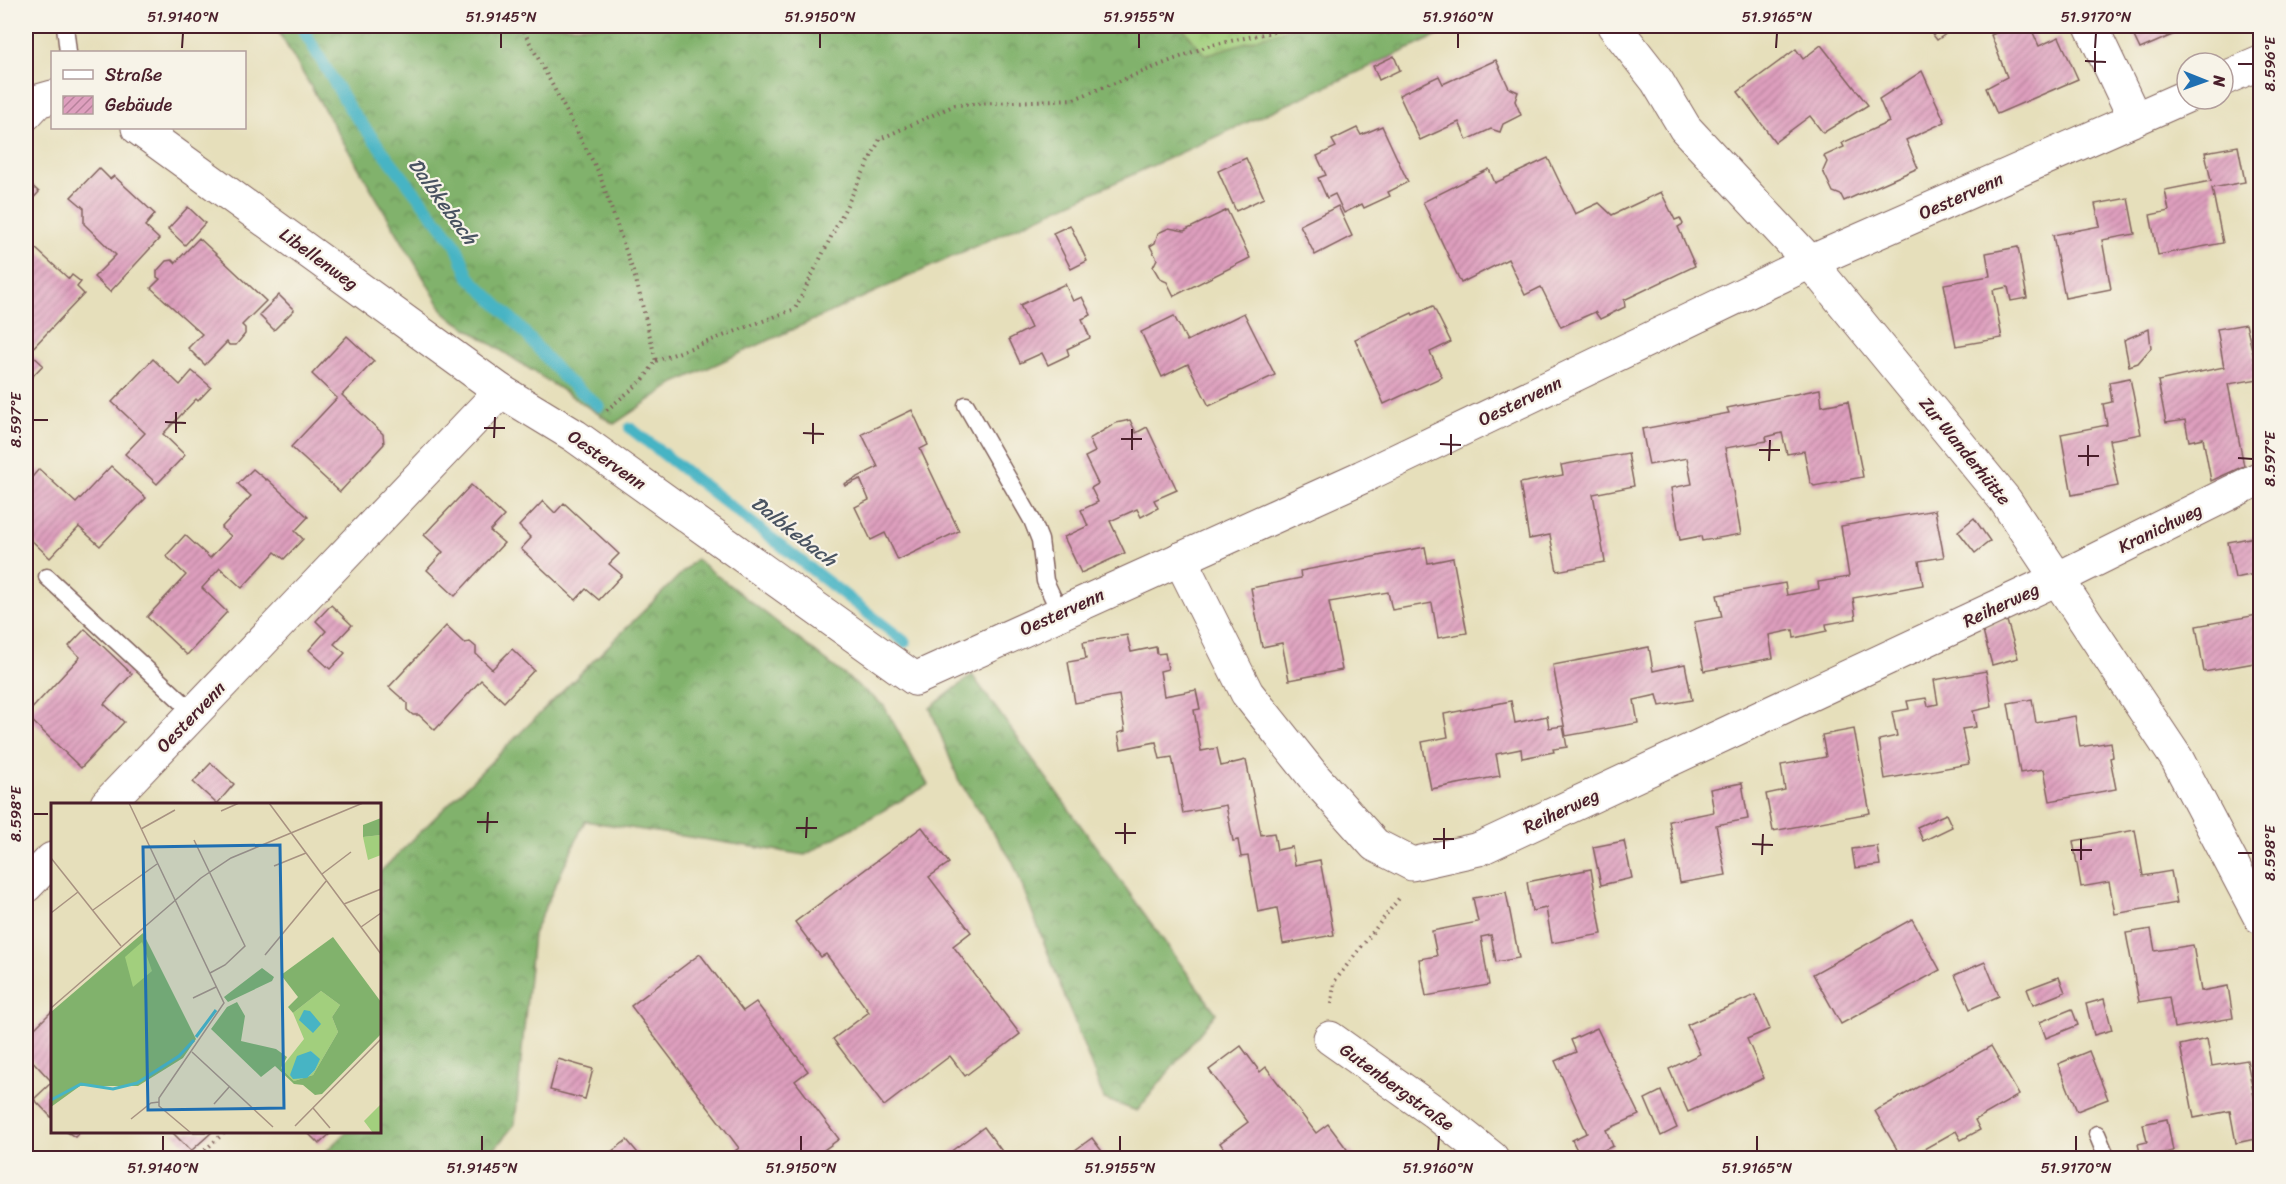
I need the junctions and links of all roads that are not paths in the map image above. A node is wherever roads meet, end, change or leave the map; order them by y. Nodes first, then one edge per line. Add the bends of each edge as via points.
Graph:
1 (65, 26) edge
2 (1614, 26) edge
3 (2091, 26) edge
4 (68, 51) edge
5 (2260, 63) edge
6 (2235, 74) edge
7 (51, 97) edge
8 (2175, 101) edge
9 (26, 114) edge
10 (2135, 119) junction
11 (139, 129) edge
12 (1810, 262) junction
13 (501, 391) junction
14 (966, 405) dead end
15 (2260, 478) edge
16 (1180, 559) junction
17 (47, 577) dead end
18 (2059, 578) junction
19 (1060, 613) junction
20 (194, 713) junction
21 (108, 803) edge
22 (51, 860) edge
23 (26, 886) edge
24 (2260, 917) edge
25 (1330, 1038) road end
26 (2097, 1134) dead end
27 (1492, 1158) edge
28 (2108, 1158) edge

1 - 4 lane
2 - 12 street, Zur Wanderhütte via 1657,81 1685,128
3 - 10 street
5 - 6 street
7 - 9 street via 38,100
8 - 10 street, Oestervenn
10 - 12 street, Oestervenn
11 - 13 street, Libellenweg
12 - 16 street, Oestervenn via 1362,477
12 - 18 street, Zur Wanderhütte via 2005,500
13 - 19 street, Oestervenn via 575,436 915,679
13 - 20 street, Oestervenn
14 - 19 lane via 1032,520 1040,540 1045,581
15 - 18 street, Kranichweg
16 - 18 street, Reiherweg via 1247,693 1314,777 1376,845 1412,864 1479,849
16 - 19 street, Oestervenn
17 - 20 lane
18 - 24 street, Zur Wanderhütte via 2177,759
20 - 21 street, Oestervenn
22 - 23 street
25 - 27 street, Gutenbergstraße
26 - 28 lane

